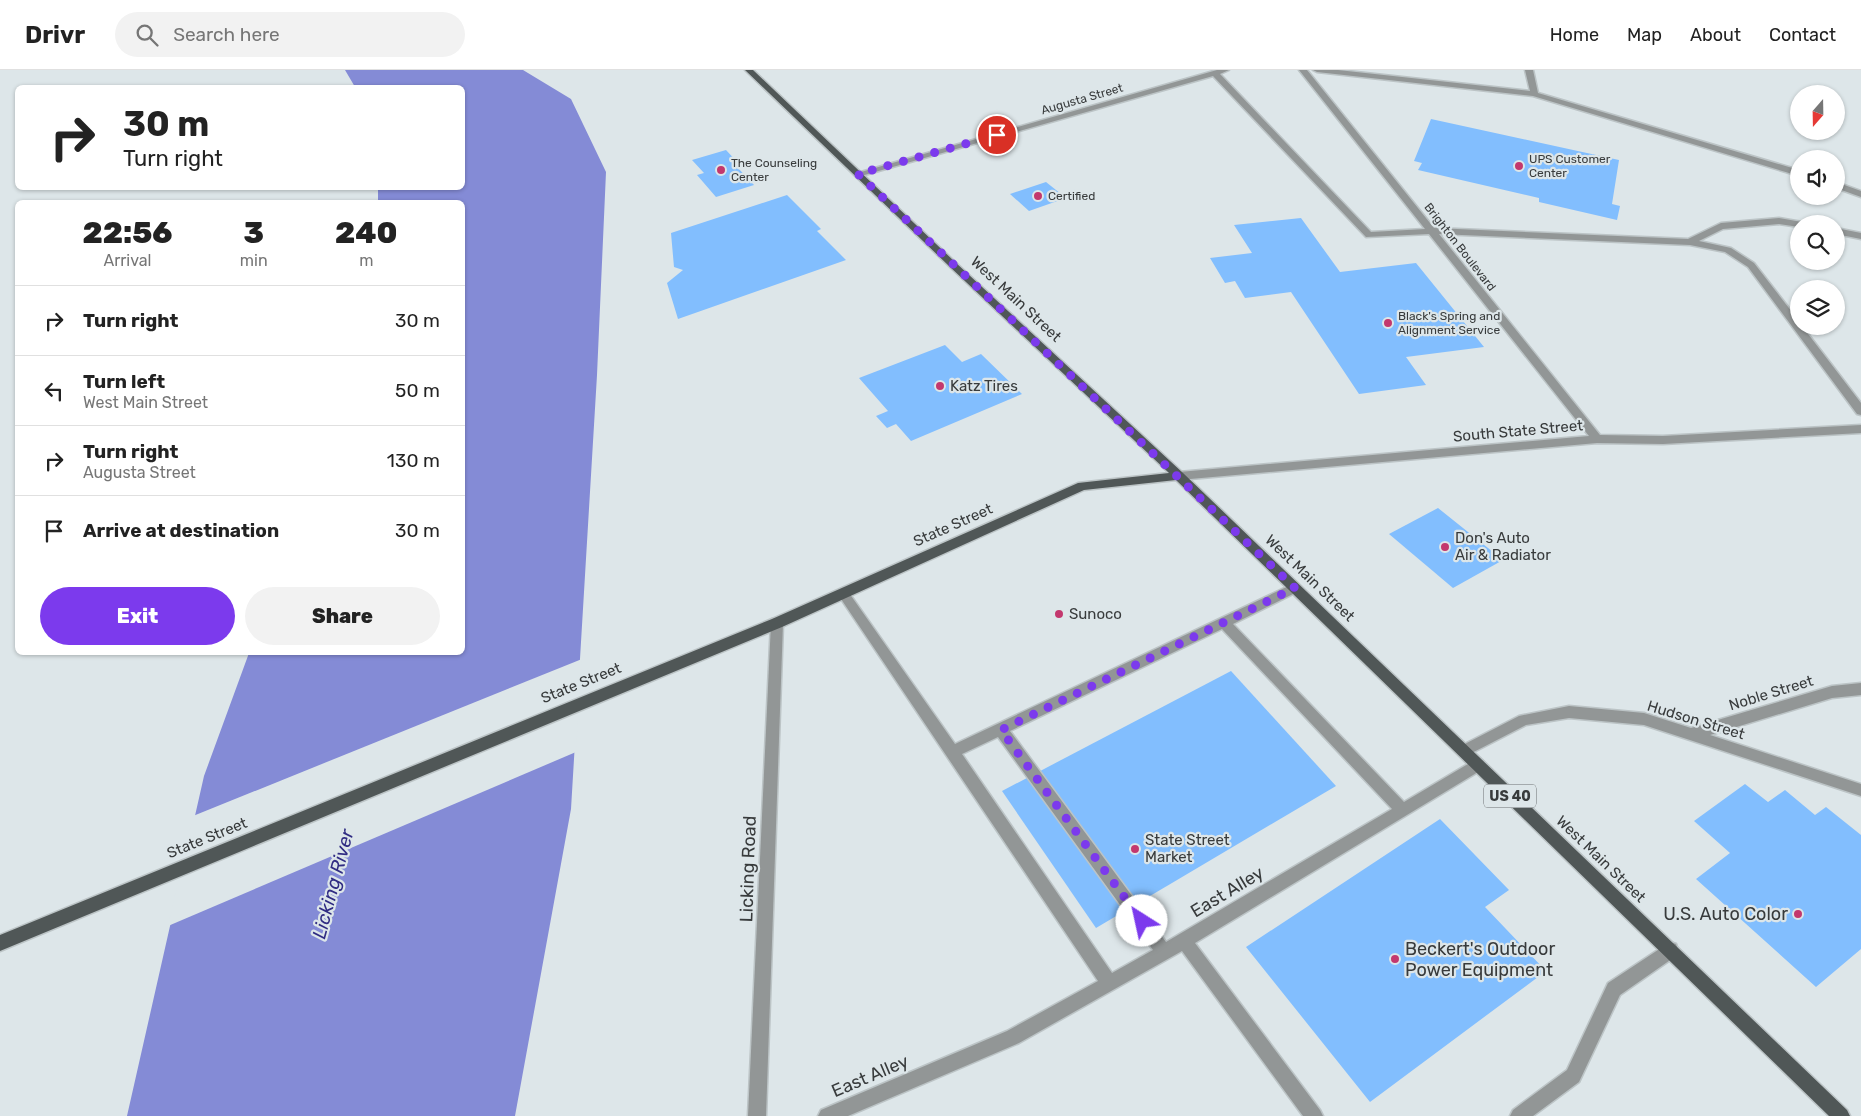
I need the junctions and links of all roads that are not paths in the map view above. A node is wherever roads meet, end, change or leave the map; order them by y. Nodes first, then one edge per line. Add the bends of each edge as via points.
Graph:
1 (749, 70) edge
2 (1225, 70) edge
3 (1303, 70) edge
4 (1317, 70) edge
5 (1529, 70) edge
6 (1215, 73) junction
7 (1534, 94) junction
8 (1790, 170) edge
9 (858, 174) junction
10 (1845, 188) edge
11 (1861, 194) edge
12 (1790, 223) edge
13 (1431, 231) junction
14 (1845, 233) edge
15 (1861, 236) edge
16 (1690, 242) junction
17 (1861, 411) edge
18 (1861, 430) edge
19 (1596, 440) junction
20 (1178, 476) junction
21 (1295, 588) junction
22 (843, 594) junction
23 (1224, 622) junction
24 (777, 623) junction
25 (1861, 689) edge
26 (1001, 730) junction
27 (1692, 734) junction
28 (953, 752) junction
29 (1464, 752) junction
30 (1478, 765) junction
31 (1861, 790) edge
32 (1402, 810) junction
33 (1184, 941) junction
34 (0, 943) edge
35 (1670, 950) junction
36 (1164, 952) junction
37 (1109, 983) junction
38 (756, 1116) edge
39 (828, 1116) edge
40 (1314, 1116) edge
41 (1519, 1116) edge
42 (1841, 1116) edge

1 - 9 main road, West Main Street / US 40
2 - 6 street, Augusta Street
3 - 13 street, Brighton Boulevard
4 - 7 street
5 - 7 street
6 - 9 street, Augusta Street
6 - 13 street via 1369,235
7 - 8 street
9 - 20 main road, West Main Street / US 40
10 - 11 street
12 - 16 street via 1721,226
13 - 16 street
13 - 19 street, Brighton Boulevard
14 - 15 street
16 - 17 street via 1728,250 1752,265
18 - 19 street, South State Street via 1663,440
19 - 20 street, South State Street
20 - 21 main road, West Main Street / US 40
20 - 22 main road, State Street via 1082,486
21 - 23 street
21 - 29 main road, West Main Street / US 40
22 - 24 main road, State Street
22 - 28 street
23 - 26 street
23 - 32 street
24 - 34 main road, State Street
24 - 38 street, Licking Road
25 - 27 street, Noble Street via 1832,692
26 - 28 street
26 - 36 street
27 - 29 street, Hudson Street via 1644,719 1569,712 1524,720
27 - 31 street, Hudson Street
28 - 37 street
29 - 30 main road, West Main Street / US 40
30 - 32 street, East Alley
30 - 35 main road, West Main Street / US 40
32 - 33 street, East Alley
33 - 36 street, East Alley
33 - 40 street
35 - 41 street via 1614,989 1573,1076
35 - 42 main road, West Main Street / US 40
36 - 37 street, East Alley
37 - 39 street, East Alley via 1014,1037

